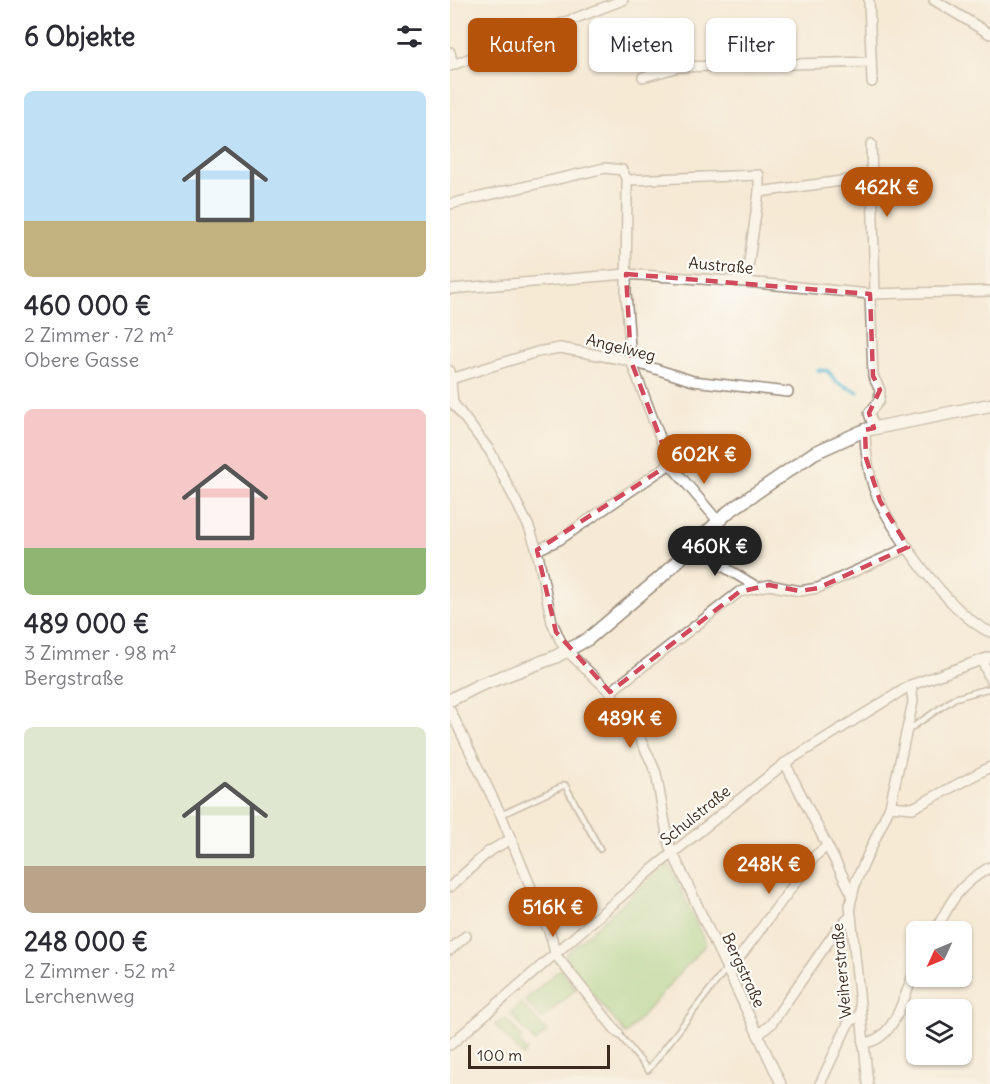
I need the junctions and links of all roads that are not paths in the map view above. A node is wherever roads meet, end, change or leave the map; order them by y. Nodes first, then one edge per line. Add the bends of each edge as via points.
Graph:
1 (623, 0) edge
2 (869, 0) edge
3 (934, 0) edge
4 (990, 34) edge
5 (450, 52) edge
6 (871, 62) junction
7 (452, 66) edge
8 (643, 77) dead end
9 (872, 82) dead end
10 (872, 144) dead end
11 (872, 177) junction
12 (627, 180) junction
13 (759, 192) junction
14 (450, 204) edge
15 (626, 274) junction
16 (746, 282) junction
17 (450, 289) edge
18 (990, 291) edge
19 (872, 294) junction
20 (631, 361) junction
21 (450, 371) edge
22 (451, 379) edge
23 (788, 392) dead end
24 (451, 404) edge
25 (990, 405) edge
26 (870, 429) junction
27 (670, 464) junction
28 (718, 520) junction
29 (699, 538) junction
30 (908, 548) junction
31 (537, 549) junction
32 (757, 587) junction
33 (990, 632) edge
34 (567, 651) junction
35 (986, 658) edge
36 (990, 679) edge
37 (911, 685) junction
38 (990, 688) edge
39 (610, 692) junction
40 (450, 700) edge
41 (450, 710) edge
42 (906, 732) junction
43 (785, 763) junction
44 (990, 767) edge
45 (890, 806) junction
46 (501, 815) junction
47 (511, 839) junction
48 (826, 847) junction
49 (600, 849) dead end
50 (673, 853) junction
51 (990, 867) edge
52 (450, 886) edge
53 (852, 894) junction
54 (850, 917) junction
55 (941, 921) edge
56 (466, 936) dead end
57 (450, 950) edge
58 (555, 954) junction
59 (727, 968) junction
60 (908, 987) edge
61 (860, 1014) junction
62 (618, 1033) joint
63 (758, 1035) junction
64 (863, 1043) junction
65 (450, 1045) edge
66 (781, 1084) edge
67 (820, 1084) edge
68 (868, 1084) edge

1 - 7 street
2 - 6 street
3 - 4 street
5 - 7 street
6 - 8 street via 679,67
6 - 9 street
10 - 11 street
11 - 13 street
11 - 19 street
12 - 13 street via 759,175
12 - 14 street via 622,170 611,167
12 - 15 street
13 - 16 street
15 - 16 street, Austraße
15 - 17 street, Austraße
15 - 20 street
16 - 19 street, Austraße
18 - 19 street, Austraße
19 - 26 street via 873,376 880,390 879,401 869,413
20 - 22 street, Angelweg via 552,348
20 - 23 street, Angelweg via 693,381
20 - 27 street
21 - 22 street
22 - 24 street
24 - 31 street, Bergstraße via 490,451
25 - 26 street
26 - 28 street via 797,463
26 - 30 street via 866,458 875,490
27 - 28 street
27 - 31 street via 559,540
28 - 29 street
29 - 32 street via 724,567
29 - 34 street via 605,626
30 - 32 street via 818,588 800,591 769,585
30 - 33 street via 952,603
31 - 34 street, Bergstraße via 552,622
32 - 39 street via 733,595
34 - 39 street, Bergstraße
34 - 40 street
35 - 36 street
35 - 37 street, Schulstraße
37 - 42 street, Weiherstraße via 913,702
37 - 43 street, Schulstraße
38 - 42 lane via 955,698
39 - 50 street, Bergstraße via 653,765 664,829
41 - 46 street
42 - 45 street, Weiherstraße
43 - 48 street
43 - 50 street, Schulstraße
44 - 45 street via 913,808
45 - 53 street, Weiherstraße
46 - 47 street
46 - 49 lane via 565,785
47 - 52 street via 488,852
47 - 58 street
48 - 53 street
48 - 59 street
50 - 58 street, Schulstraße
50 - 59 street, Bergstraße
51 - 55 street via 956,892
53 - 54 street, Weiherstraße
54 - 61 street, Weiherstraße
54 - 63 street via 838,928 771,1024
56 - 57 street
58 - 62 street
58 - 65 street, Schulstraße
59 - 62 lane via 648,1070
59 - 63 street, Bergstraße
60 - 64 street via 888,1030 876,1041
61 - 64 street, Weiherstraße
61 - 67 street via 848,1024
63 - 66 street, Bergstraße
64 - 68 street, Weiherstraße

